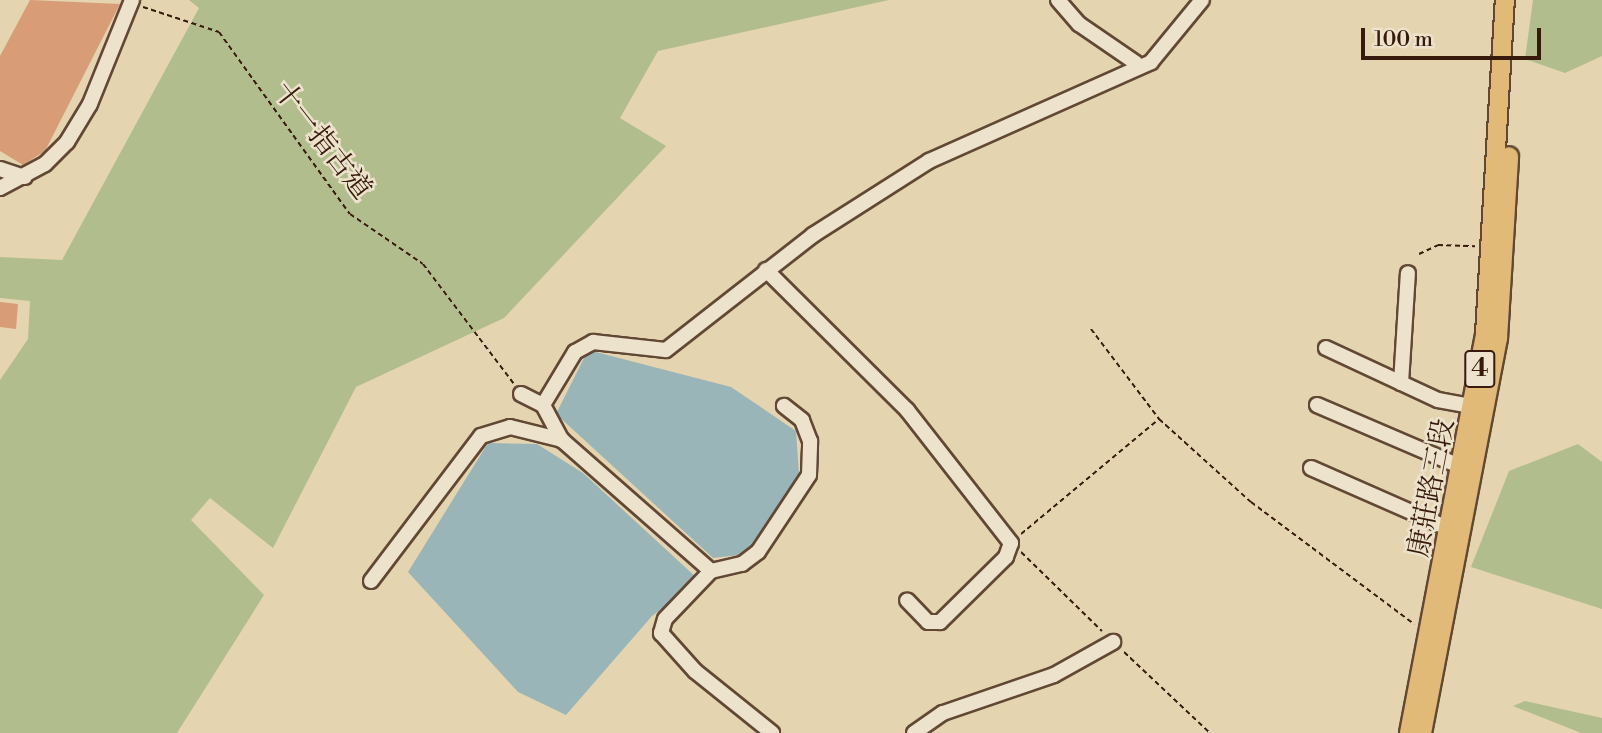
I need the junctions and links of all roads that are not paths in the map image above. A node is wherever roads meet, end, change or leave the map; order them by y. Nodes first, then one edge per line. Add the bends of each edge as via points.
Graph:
1 (1058, 0) edge
2 (1202, 0) edge
3 (1505, 0) edge
4 (1517, 0) edge
5 (132, 2) edge
6 (1136, 63) junction
7 (0, 169) edge
8 (24, 177) junction
9 (0, 188) edge
10 (766, 270) junction
11 (1408, 273) dead end
12 (1326, 348) dead end
13 (1401, 383) junction
14 (521, 394) road end
15 (543, 405) junction
16 (1317, 405) dead end
17 (784, 406) dead end
18 (1481, 408) junction
19 (562, 440) junction
20 (1462, 467) junction
21 (1311, 468) dead end
22 (1448, 528) junction
23 (711, 571) junction
24 (371, 581) dead end
25 (907, 600) dead end
26 (1113, 642) road end
27 (772, 733) edge
28 (914, 733) edge
29 (1409, 733) edge
30 (1422, 733) edge

1 - 6 lane via 1079,24
2 - 6 lane via 1151,62
3 - 18 main road, 康莊路三段 / 4
4 - 18 main road, 康莊路三段 / 4 via 1506,244
5 - 8 lane via 66,142
6 - 10 lane via 929,161
7 - 8 lane
8 - 9 lane
10 - 15 lane via 666,350 593,342 575,352
10 - 25 lane via 906,410 1011,543 1006,557 940,622 928,622
11 - 13 lane
12 - 13 lane
13 - 18 lane
14 - 15 lane
15 - 19 lane
16 - 20 lane
17 - 23 lane via 802,420 810,441 809,475 758,552 743,564
18 - 20 main road, 康莊路三段 / 4
18 - 30 main road, 康莊路三段 / 4
19 - 23 lane
19 - 24 lane via 510,427 481,436
20 - 22 main road, 康莊路三段 / 4
21 - 22 lane
22 - 29 main road, 康莊路三段 / 4
23 - 27 lane via 665,619 661,633 695,671
26 - 28 lane via 1054,675 943,713

